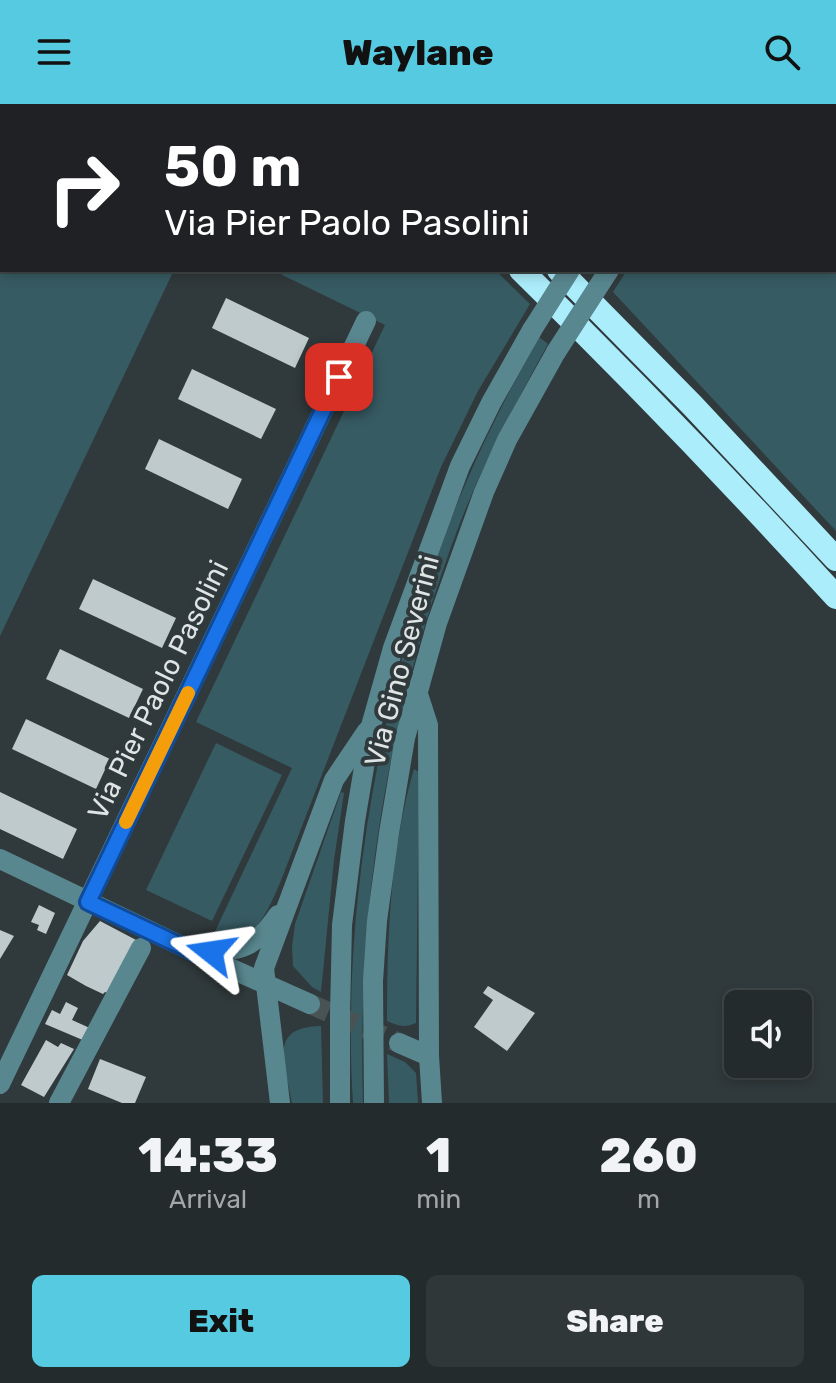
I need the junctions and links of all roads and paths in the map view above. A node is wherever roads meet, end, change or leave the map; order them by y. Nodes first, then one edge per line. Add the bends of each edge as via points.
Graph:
1 (523, 272) edge
2 (561, 272) edge
3 (569, 272) edge
4 (608, 272) edge
5 (366, 321) dead end
6 (836, 559) edge
7 (836, 597) edge
8 (417, 691) junction
9 (371, 726) junction
10 (0, 859) edge
11 (289, 898) junction
12 (88, 902) junction
13 (141, 948) dead end
14 (194, 952) junction
15 (266, 986) junction
16 (310, 1004) tunnel mouth
17 (399, 1043) tunnel mouth
18 (429, 1056) junction
19 (0, 1084) edge
20 (59, 1103) edge
21 (280, 1103) edge
22 (340, 1103) edge
23 (374, 1103) edge
24 (432, 1103) edge

1 - 7 highway
2 - 6 highway
3 - 9 street, Via Gino Severini, bridge via 460,466 397,636
4 - 8 street, Via Gino Severini, bridge via 507,440 463,546
5 - 12 street, Via Pier Paolo Pasolini
8 - 18 street via 428,725
8 - 23 street, Via Gino Severini via 377,921
9 - 11 street via 334,780
9 - 22 street, Via Gino Severini via 342,925
10 - 12 street
11 - 14 street via 267,932 244,948
11 - 15 street via 264,968
12 - 14 street
12 - 19 street, Via Pier Paolo Pasolini
13 - 20 street
14 - 15 street
15 - 16 street
15 - 21 street
17 - 18 street
18 - 24 street

